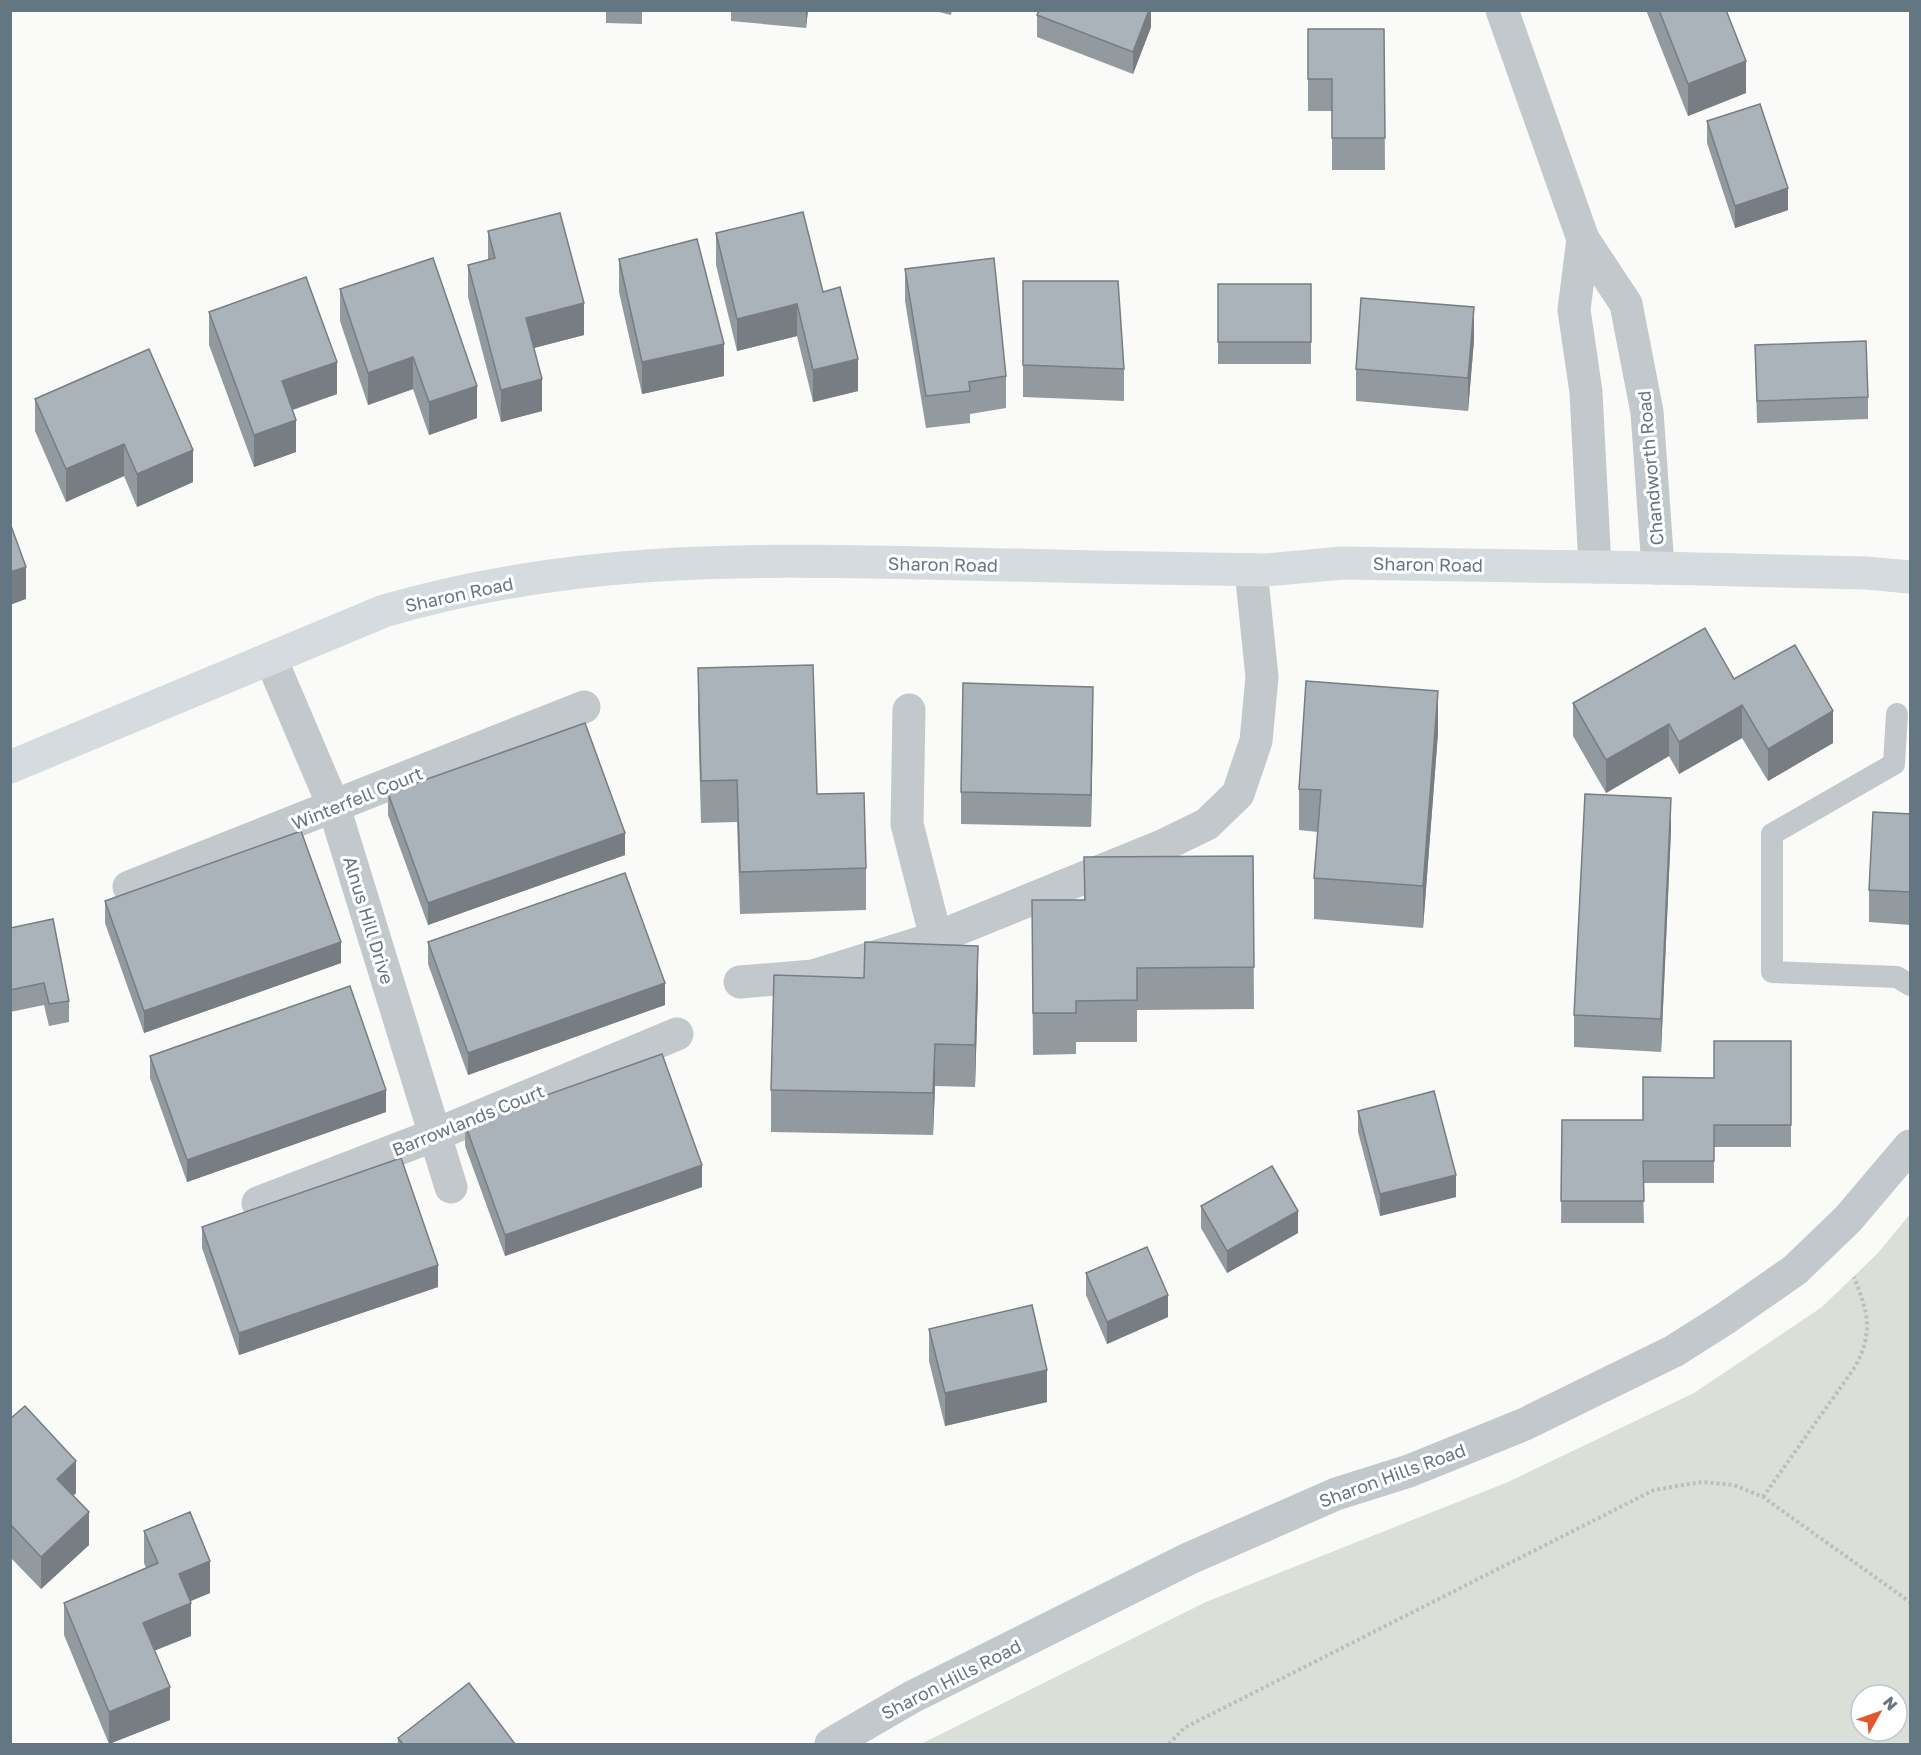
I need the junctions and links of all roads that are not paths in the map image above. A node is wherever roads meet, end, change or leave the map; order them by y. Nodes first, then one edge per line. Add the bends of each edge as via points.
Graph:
1 (1502, 10) edge
2 (1583, 239) junction
3 (1595, 567) junction
4 (1658, 568) junction
5 (1251, 570) junction
6 (1911, 577) edge
7 (271, 659) junction
8 (584, 707) dead end
9 (909, 710) dead end
10 (1897, 714) dead end
11 (10, 768) edge
12 (334, 807) junction
13 (129, 887) dead end
14 (936, 938) junction
15 (740, 982) dead end
16 (1911, 985) edge
17 (677, 1034) dead end
18 (437, 1134) junction
19 (1911, 1146) edge
20 (452, 1187) dead end
21 (258, 1203) dead end
22 (831, 1744) edge

1 - 2 street, Chandworth Road
2 - 3 street, Chandworth Road via 1574,310 1586,392
2 - 4 street, Chandworth Road via 1626,304 1647,412
3 - 4 main road, Sharon Road
3 - 5 main road, Sharon Road via 1342,563
4 - 6 main road, Sharon Road
5 - 7 main road, Sharon Road via 777,560 664,563 587,570 445,593 384,611
5 - 14 street via 1262,677 1256,741 1238,794 1207,824
7 - 11 main road, Sharon Road
7 - 12 street, Alnus Hill Drive
8 - 12 street, Winterfell Court
9 - 14 street via 907,824
10 - 16 lane via 1894,764 1772,834 1772,972 1898,977
12 - 13 street, Winterfell Court
12 - 18 street, Alnus Hill Drive
14 - 15 street via 813,976
17 - 18 street, Barrowlands Court
18 - 20 street, Alnus Hill Drive
18 - 21 street, Barrowlands Court
19 - 22 street, Sharon Hills Road via 1848,1219 1795,1270 1674,1351 1525,1424 1409,1471 1336,1494 1188,1559 912,1697

